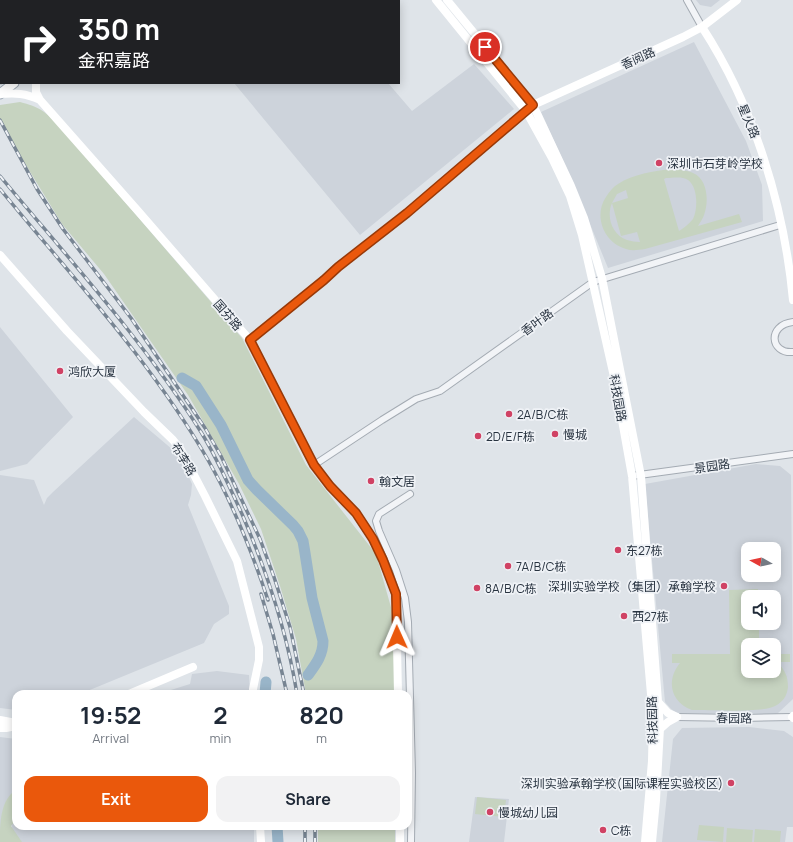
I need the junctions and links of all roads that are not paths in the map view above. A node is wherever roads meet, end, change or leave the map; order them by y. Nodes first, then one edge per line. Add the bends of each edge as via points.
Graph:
1 (436, 0) edge
2 (447, 0) edge
3 (687, 0) edge
4 (738, 0) edge
5 (702, 27) junction
6 (13, 84) edge
7 (36, 84) edge
8 (0, 94) edge
9 (40, 100) junction
10 (533, 105) junction
11 (526, 111) junction
12 (780, 225) junction
13 (0, 254) edge
14 (602, 278) junction
15 (593, 282) junction
16 (793, 300) edge
17 (793, 322) edge
18 (250, 340) junction
19 (793, 352) edge
20 (793, 454) edge
21 (314, 465) junction
22 (632, 476) junction
23 (641, 476) junction
24 (410, 494) dead end
25 (193, 667) dead end
26 (138, 690) edge
27 (253, 690) edge
28 (398, 690) edge
29 (410, 690) edge
30 (659, 703) junction
31 (677, 717) junction
32 (793, 717) edge
33 (0, 720) edge
34 (12, 723) edge
35 (12, 726) edge
36 (0, 728) edge
37 (660, 729) junction
38 (260, 830) edge
39 (400, 830) edge
40 (411, 830) edge
41 (261, 842) edge
42 (400, 842) edge
43 (411, 842) edge
44 (645, 842) edge
45 (652, 842) edge

1 - 11 main road, 科技园路
2 - 10 main road, 科技园路
3 - 5 street, 星火路
4 - 5 main road, 香阅路
5 - 10 main road, 香阅路
5 - 12 main road, 星火路 via 733,84 762,150
6 - 8 main road
7 - 9 main road
8 - 9 main road via 20,93
9 - 18 main road, 国芬路
10 - 11 main road, 香阅路
10 - 14 main road, 科技园路 via 572,186
11 - 15 main road, 科技园路 via 570,196
11 - 18 main road, 香阅路 via 407,213
12 - 14 street, 香叶路
12 - 16 main road, 星火路
13 - 27 main road, 布李路 via 67,331 181,450 237,561 259,647
14 - 15 street, 香叶路
14 - 23 main road, 科技园路
15 - 21 street, 香叶路 via 440,391 416,399
15 - 22 main road, 科技园路 via 615,381
17 - 19 street via 781,325 775,333 775,338 781,350
18 - 21 main road, 国芬路
20 - 23 street, 景园路
21 - 28 main road, 国芬路 via 356,513 373,539 396,594
22 - 23 street, 景园路
22 - 44 main road, 科技园路 via 653,717 652,768
23 - 30 main road, 科技园路
24 - 29 street via 379,514 376,521 405,598
25 - 26 main road
30 - 31 main road via 668,713
30 - 37 main road, 科技园路
31 - 32 street, 春园路
31 - 37 main road
33 - 34 main road
35 - 36 main road
37 - 45 main road, 科技园路
38 - 41 main road
39 - 42 main road
40 - 43 street

